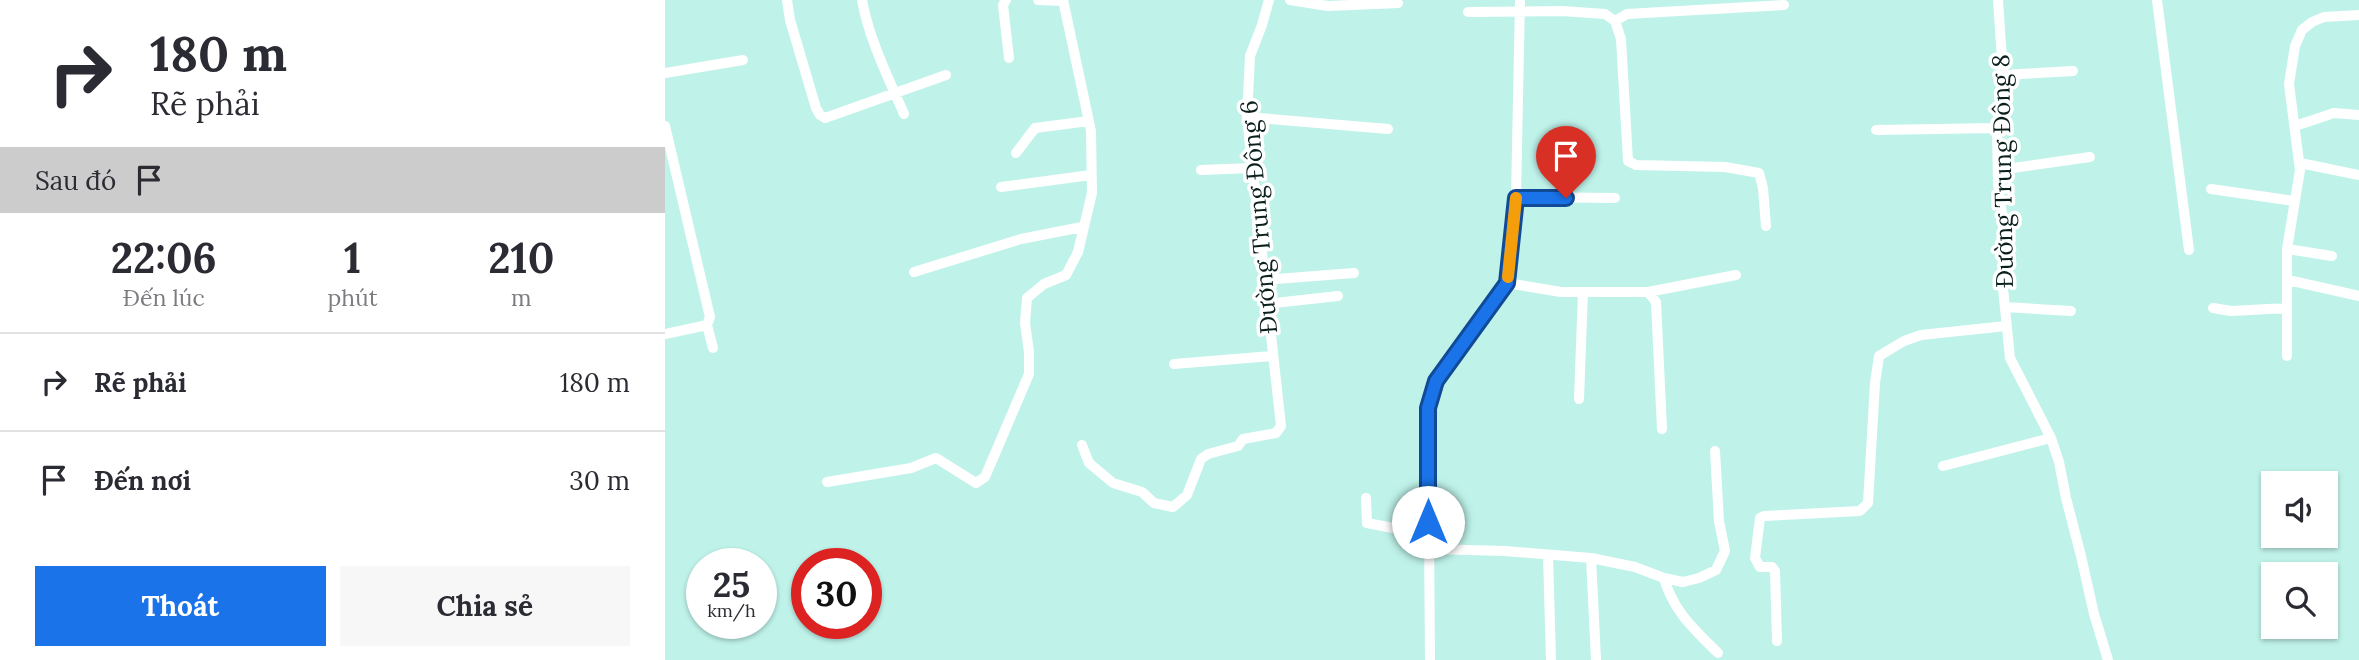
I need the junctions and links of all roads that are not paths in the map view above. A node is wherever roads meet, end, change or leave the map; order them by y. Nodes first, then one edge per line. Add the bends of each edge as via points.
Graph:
1 (787, 0) edge
2 (862, 0) edge
3 (1006, 0) edge
4 (1038, 0) edge
5 (1063, 0) edge
6 (1269, 0) edge
7 (1290, 0) edge
8 (1520, 0) edge
9 (1998, 0) edge
10 (2157, 0) edge
11 (1398, 3) dead end
12 (1784, 5) dead end
13 (1468, 12) dead end
14 (1520, 12) junction
15 (2359, 15) edge
16 (1615, 21) junction
17 (1009, 58) dead end
18 (743, 60) dead end
19 (2073, 71) dead end
20 (665, 73) edge
21 (946, 75) dead end
22 (2003, 75) junction
23 (895, 92) junction
24 (904, 114) dead end
25 (2359, 115) edge
26 (1247, 117) junction
27 (1089, 121) junction
28 (665, 126) edge
29 (2295, 126) junction
30 (1997, 128) junction
31 (1388, 129) dead end
32 (1876, 130) dead end
33 (1016, 153) dead end
34 (2089, 158) dead end
35 (2300, 163) junction
36 (1252, 168) junction
37 (1201, 170) dead end
38 (2000, 170) junction
39 (1091, 174) junction
40 (2359, 175) edge
41 (1001, 187) dead end
42 (2211, 189) dead end
43 (1516, 198) junction
44 (1615, 198) dead end
45 (2294, 201) junction
46 (1766, 226) dead end
47 (1082, 228) junction
48 (2287, 248) junction
49 (2189, 250) dead end
50 (2332, 257) dead end
51 (914, 272) dead end
52 (1354, 273) dead end
53 (1736, 275) dead end
54 (1263, 280) junction
55 (2288, 280) junction
56 (1507, 283) junction
57 (1583, 292) junction
58 (1648, 292) junction
59 (1338, 296) dead end
60 (2359, 296) edge
61 (1266, 304) junction
62 (2005, 307) junction
63 (2214, 308) dead end
64 (2287, 308) junction
65 (2071, 311) dead end
66 (707, 325) junction
67 (2006, 326) junction
68 (665, 334) edge
69 (713, 348) dead end
70 (1272, 356) junction
71 (2287, 356) dead end
72 (1174, 364) dead end
73 (1579, 399) dead end
74 (1662, 429) dead end
75 (2051, 438) junction
76 (1082, 445) dead end
77 (1715, 451) dead end
78 (1943, 466) dead end
79 (828, 482) dead end
80 (1366, 498) dead end
81 (1429, 535) junction
82 (1430, 549) junction
83 (1548, 555) junction
84 (1591, 558) junction
85 (1664, 578) junction
86 (1777, 641) dead end
87 (1718, 653) dead end
88 (1430, 660) edge
89 (1551, 660) edge
90 (1596, 660) edge
91 (2108, 660) edge

1 - 23 street via 820,115 832,117
2 - 23 street
3 - 17 street
4 - 5 street
5 - 27 street
6 - 26 street, Đường Trung Đông 6 via 1250,56
7 - 11 street via 1328,6
8 - 14 street
9 - 22 street, Đường Trung Đông 8
10 - 49 street
12 - 16 street via 1627,14
13 - 14 street
14 - 16 street via 1605,14
14 - 43 street
15 - 29 street via 2324,17 2302,30 2289,84
16 - 46 street via 1621,38 1628,161 1759,173
18 - 20 street
19 - 22 street
21 - 23 street
22 - 30 street, Đường Trung Đông 8
23 - 24 street
25 - 29 street via 2334,113
26 - 31 street
26 - 36 street, Đường Trung Đông 6
27 - 33 street via 1035,128
27 - 39 street
28 - 66 street via 706,297
29 - 35 street
30 - 32 street
30 - 38 street, Đường Trung Đông 8
34 - 38 street
35 - 40 street
35 - 45 street
36 - 37 street
36 - 54 street, Đường Trung Đông 6
38 - 62 street, Đường Trung Đông 8
39 - 41 street
39 - 47 street via 1092,192
42 - 45 street
43 - 44 street
43 - 56 street
45 - 48 street
47 - 51 street via 1020,239
47 - 79 street via 1078,252 1066,275 1027,298 1029,374 981,482 976,484 936,458 911,468
48 - 50 street
48 - 55 street
52 - 54 street
53 - 58 street
54 - 61 street, Đường Trung Đông 6
55 - 60 street
55 - 64 street
56 - 57 street
56 - 81 street via 1436,381 1428,408
57 - 58 street
57 - 73 street
58 - 74 street via 1655,302
59 - 61 street
61 - 70 street, Đường Trung Đông 6
62 - 65 street
62 - 67 street, Đường Trung Đông 8
63 - 64 street
64 - 71 street
66 - 68 street
66 - 69 street
67 - 75 street, Đường Trung Đông 8 via 2010,358
67 - 86 street via 1921,335 1879,356 1865,508 1760,518 1755,558 1760,567 1775,571
70 - 72 street
70 - 76 street, Đường Trung Đông 6 via 1280,426 1276,433 1243,439 1238,446 1201,459 1187,495 1173,507 1113,483 1089,463
75 - 78 street
75 - 91 street, Đường Trung Đông 8
77 - 85 street via 1725,551 1716,570 1699,578 1683,582
80 - 81 street via 1367,523
81 - 82 street
82 - 83 street
82 - 88 street
83 - 84 street
83 - 89 street
84 - 85 street
84 - 90 street
85 - 87 street via 1669,598

